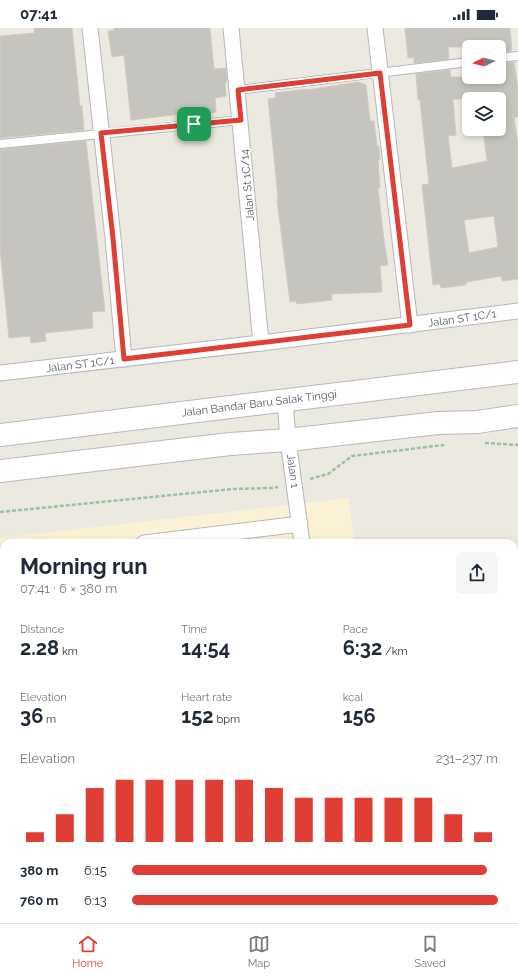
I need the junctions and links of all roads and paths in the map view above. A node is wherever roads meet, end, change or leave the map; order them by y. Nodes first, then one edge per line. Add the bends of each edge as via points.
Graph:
1 (90, 28) edge
2 (231, 28) edge
3 (375, 28) edge
4 (518, 56) edge
5 (506, 57) edge
6 (462, 63) edge
7 (380, 73) junction
8 (238, 90) junction
9 (241, 120) junction
10 (101, 133) junction
11 (0, 144) edge
12 (518, 311) edge
13 (410, 325) junction
14 (261, 343) junction
15 (124, 359) junction
16 (518, 372) edge
17 (0, 373) edge
18 (285, 400) junction
19 (518, 416) edge
20 (477, 422) junction
21 (518, 428) edge
22 (0, 435) edge
23 (288, 440) junction
24 (482, 443) dead end
25 (444, 445) dead end
26 (518, 445) edge
27 (0, 471) edge
28 (328, 474) dead end
29 (271, 488) dead end
30 (0, 512) edge
31 (300, 524) junction
32 (177, 539) edge
33 (302, 539) edge

1 - 10 street
2 - 8 street, Jalan St 1C/14
3 - 7 street
4 - 5 lane
6 - 7 lane
7 - 8 lane
7 - 13 street
8 - 9 street, Jalan St 1C/14
9 - 10 lane
9 - 14 street, Jalan St 1C/14
10 - 11 lane
10 - 15 street
12 - 13 street, Jalan ST 1C/1
13 - 14 street, Jalan ST 1C/1
14 - 15 street, Jalan ST 1C/1
15 - 17 street, Jalan ST 1C/1
16 - 18 main road, Jalan Bandar Baru Salak Tinggi
18 - 22 main road, Jalan Bandar Baru Salak Tinggi
18 - 23 street, Jalan 1
19 - 20 main road
20 - 21 main road
20 - 23 main road via 438,423
23 - 27 main road via 230,444
23 - 31 street, Jalan 1
24 - 26 path
25 - 28 path via 352,456
29 - 30 path via 232,489
31 - 32 street
31 - 33 street, Jalan 1

